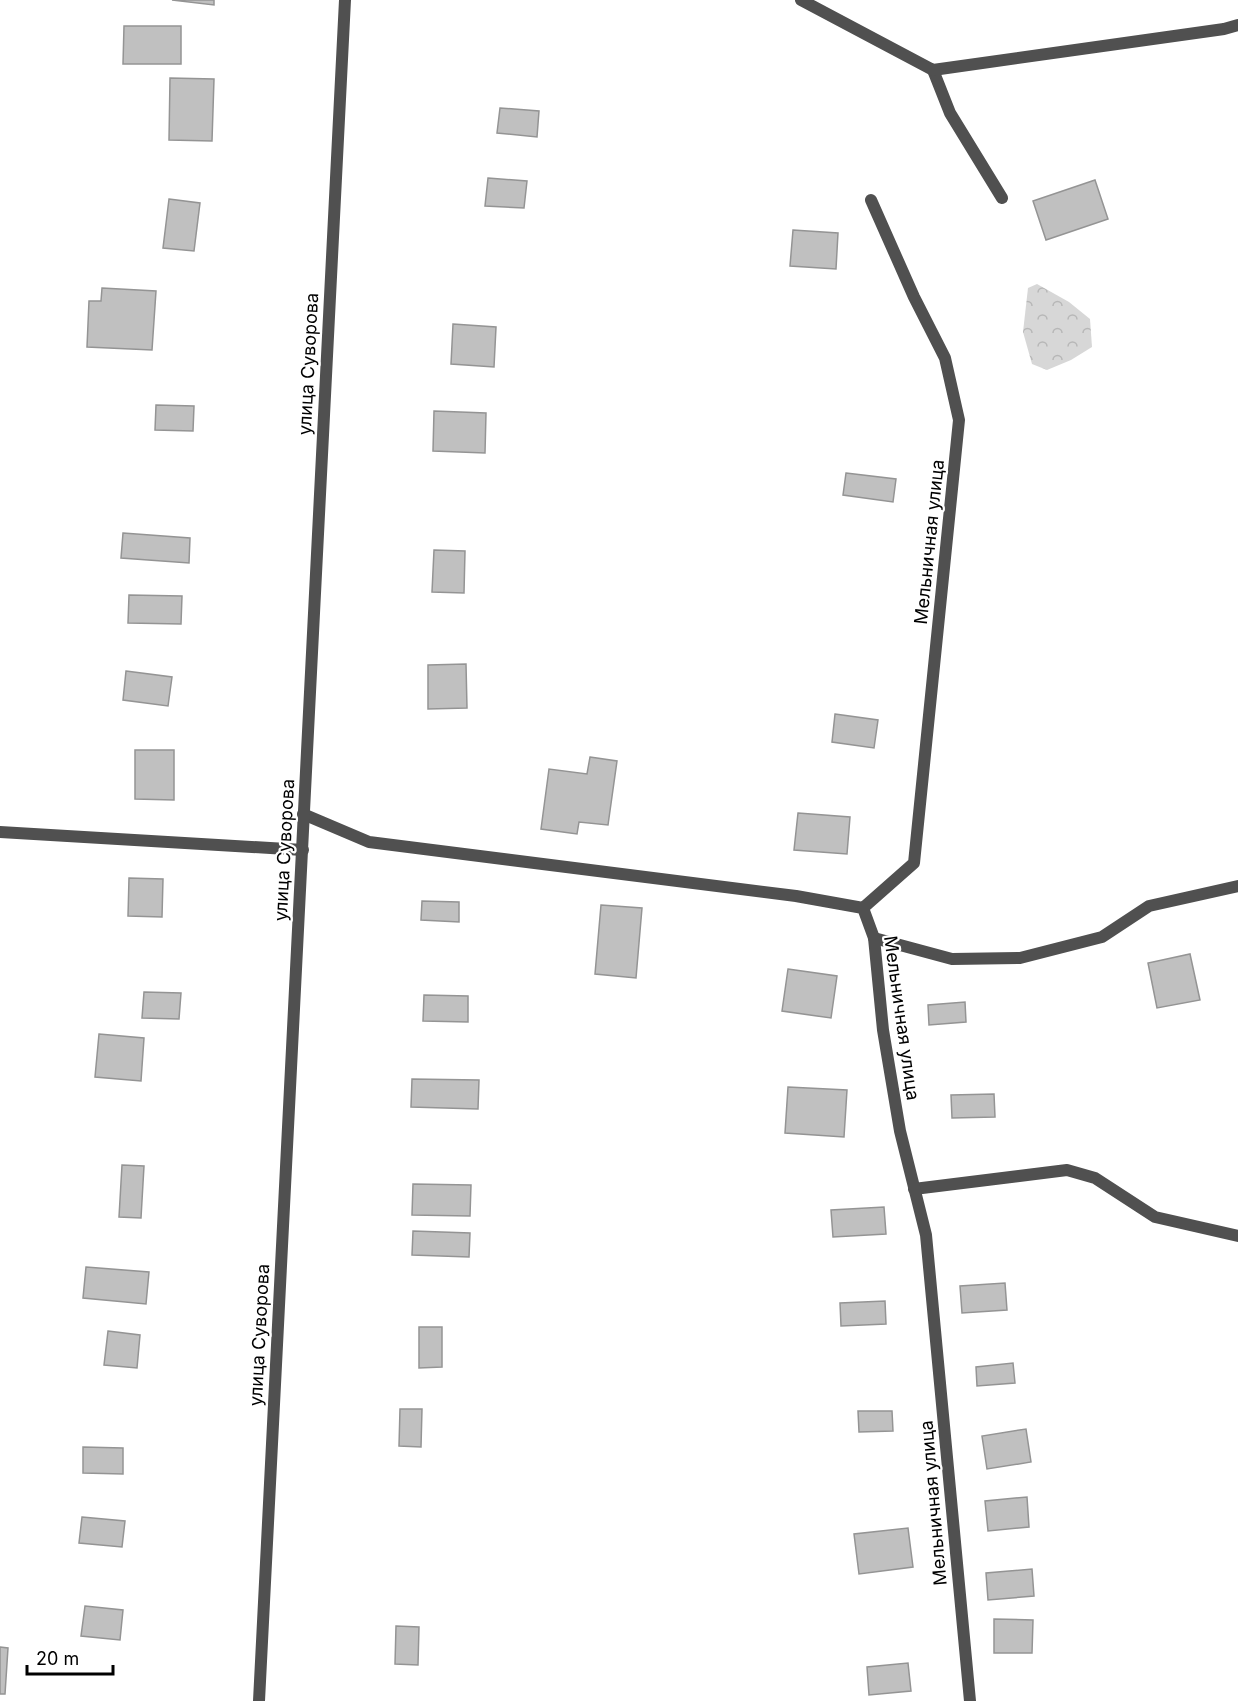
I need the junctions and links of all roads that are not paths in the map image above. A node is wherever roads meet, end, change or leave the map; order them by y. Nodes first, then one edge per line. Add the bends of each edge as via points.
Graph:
1 (345, 0) edge
2 (801, 0) edge
3 (1238, 25) edge
4 (933, 70) junction
5 (1002, 198) dead end
6 (871, 200) dead end
7 (303, 814) junction
8 (0, 832) edge
9 (303, 850) junction
10 (1238, 886) edge
11 (863, 908) junction
12 (874, 938) junction
13 (914, 1189) junction
14 (1238, 1236) edge
15 (258, 1701) edge
16 (970, 1701) edge

1 - 7 street, улица Суворова
2 - 4 street
3 - 4 street
4 - 5 street via 950,113
6 - 11 street, Мельничная улица via 945,358 959,420 914,863
7 - 9 street, улица Суворова
7 - 11 street via 369,842 796,896
8 - 9 street
9 - 15 street, улица Суворова
10 - 12 street via 1149,906 1102,937 1020,958 952,959
11 - 12 street, Мельничная улица
12 - 13 street, Мельничная улица via 883,1030
13 - 14 street via 1067,1170 1095,1178 1155,1217
13 - 16 street, Мельничная улица via 926,1234

